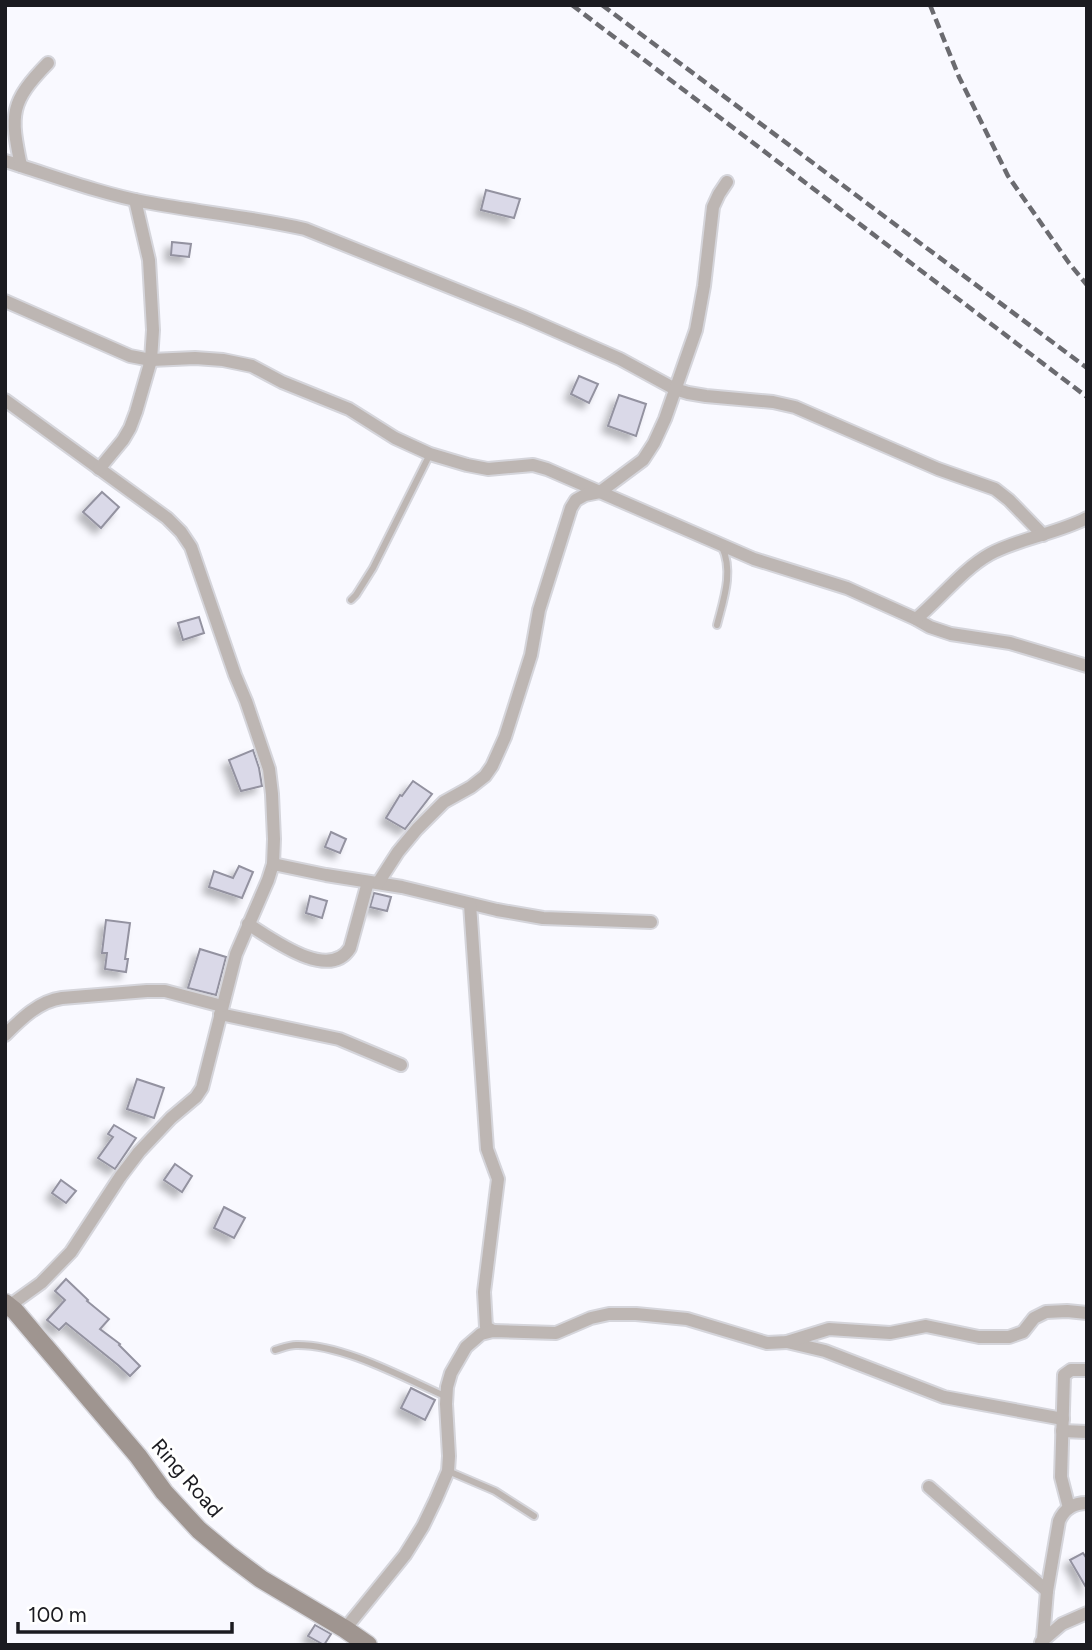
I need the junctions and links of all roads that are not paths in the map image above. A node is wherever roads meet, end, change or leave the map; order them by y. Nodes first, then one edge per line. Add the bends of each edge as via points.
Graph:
1 (48, 63) dead end
2 (5, 161) edge
3 (20, 166) junction
4 (727, 182) dead end
5 (135, 200) junction
6 (5, 301) edge
7 (151, 360) junction
8 (675, 389) junction
9 (5, 400) edge
10 (430, 454) junction
11 (99, 469) junction
12 (600, 492) junction
13 (1087, 518) edge
14 (1043, 535) junction
15 (719, 543) junction
16 (351, 600) dead end
17 (916, 619) junction
18 (717, 625) dead end
19 (1087, 666) edge
20 (273, 864) junction
21 (373, 883) junction
22 (470, 904) junction
23 (651, 922) dead end
24 (248, 924) junction
25 (221, 1010) junction
26 (5, 1035) edge
27 (401, 1065) dead end
28 (7, 1304) edge
29 (1087, 1313) edge
30 (493, 1331) junction
31 (787, 1342) junction
32 (275, 1350) dead end
33 (1087, 1370) edge
34 (447, 1397) junction
35 (1063, 1425) junction
36 (1087, 1432) edge
37 (448, 1471) junction
38 (929, 1487) dead end
39 (1087, 1503) edge
40 (1069, 1508) junction
41 (534, 1516) dead end
42 (1047, 1591) junction
43 (1087, 1613) edge
44 (345, 1629) junction
45 (1046, 1641) edge
46 (368, 1645) edge

1 - 3 street via 16,107 14,134
2 - 3 street
3 - 5 street
4 - 8 street via 713,207 696,330
5 - 7 street via 149,260
5 - 8 street via 305,229 524,317
6 - 7 street via 130,356
7 - 10 street via 195,358 252,366 349,409
7 - 11 street via 130,428
8 - 12 street via 643,460
8 - 14 street via 796,407 995,489
9 - 11 street
10 - 12 street via 488,469 533,465
10 - 16 lane via 373,568
11 - 20 street via 167,518 191,547 269,769
12 - 15 street
12 - 21 street via 576,499 571,508 539,610 531,655 492,766 471,787 444,802
13 - 14 street
14 - 17 street via 981,559
15 - 17 street via 847,588
15 - 18 lane via 727,569
17 - 19 street via 951,634 1010,643
20 - 21 street
20 - 24 street
21 - 22 street
21 - 24 street via 351,948 341,958 303,956
22 - 23 street via 543,918
22 - 30 street via 487,1149 498,1179 485,1292 486,1327
24 - 25 street
25 - 26 street via 165,991 52,999
25 - 27 street via 340,1039
25 - 28 street via 208,1068 196,1097 139,1152 64,1259 41,1283
28 - 44 street, Ring Road via 199,1530 261,1579
29 - 31 street via 1046,1312 1023,1332 1009,1337 979,1337 926,1326 890,1333 829,1329
30 - 31 street via 556,1333 591,1318 636,1314 687,1320 767,1343
30 - 34 street via 481,1334 466,1347 452,1373
31 - 35 street via 833,1354 944,1397
32 - 34 lane via 294,1345 336,1351
33 - 35 street via 1064,1375
34 - 37 street
35 - 36 street
35 - 40 street via 1061,1477
37 - 41 lane via 495,1491
37 - 44 street via 405,1555
38 - 42 street
39 - 40 street
40 - 42 street via 1059,1521
42 - 45 street
43 - 45 street via 1062,1624
44 - 46 street, Ring Road

